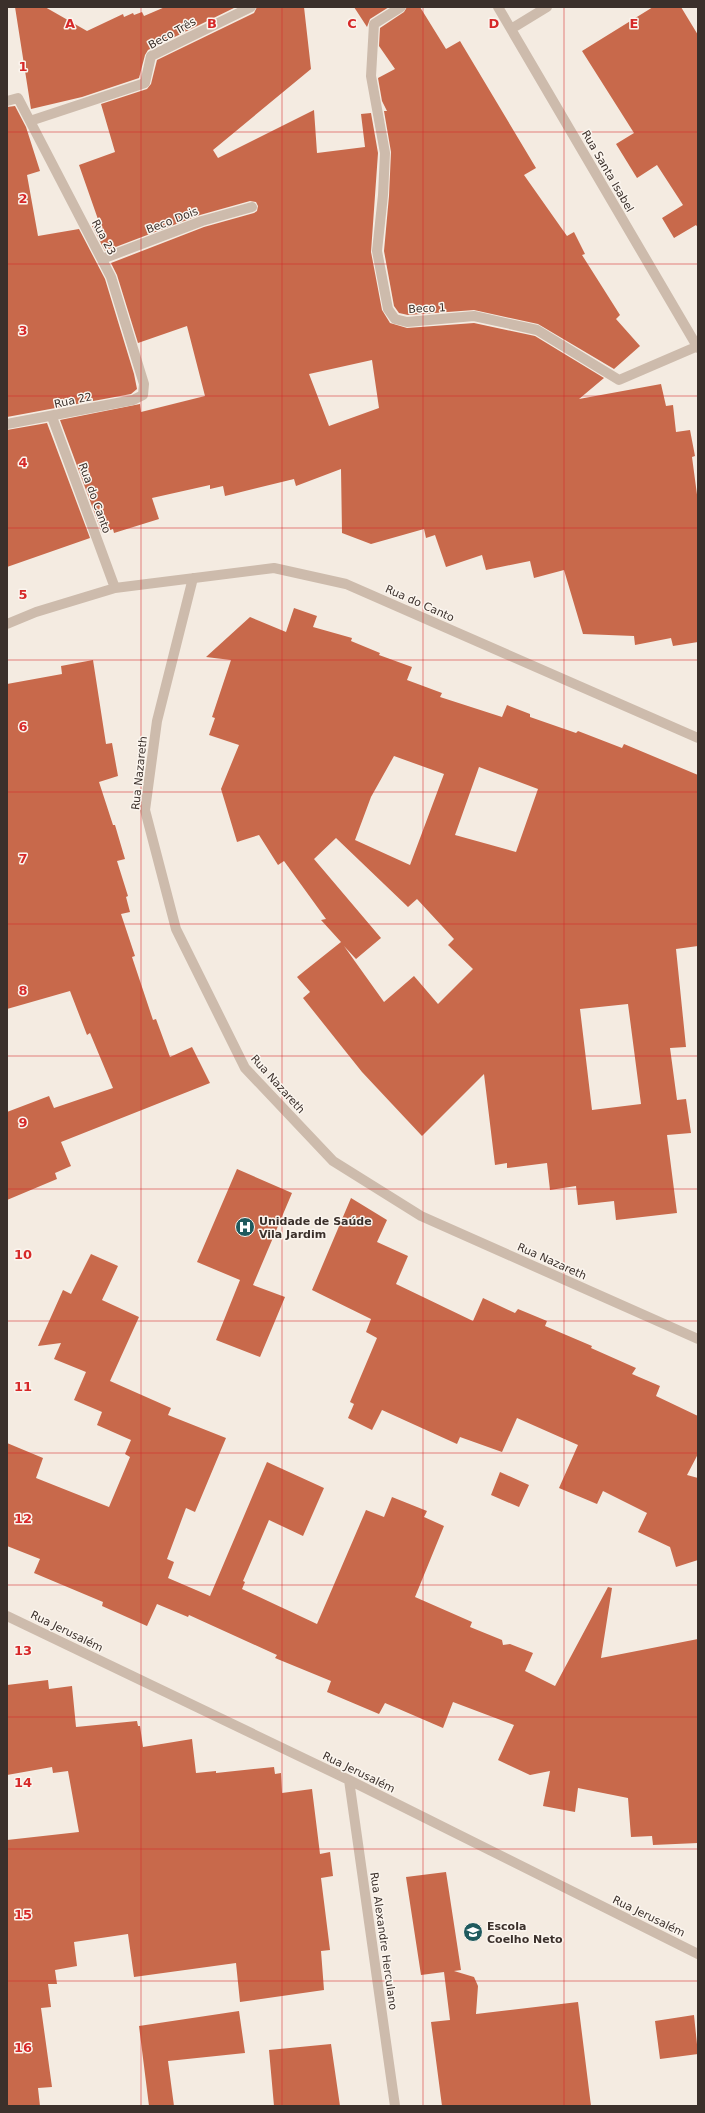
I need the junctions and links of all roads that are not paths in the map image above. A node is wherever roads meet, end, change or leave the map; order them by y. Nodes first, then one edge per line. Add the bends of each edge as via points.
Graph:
1 (251, 7) edge
2 (401, 7) edge
3 (498, 7) edge
4 (547, 7) edge
5 (511, 29) junction
6 (7, 101) edge
7 (30, 121) junction
8 (252, 207) dead end
9 (102, 259) junction
10 (698, 347) edge
11 (143, 395) joint
12 (52, 417) junction
13 (7, 424) edge
14 (193, 578) junction
15 (115, 588) junction
16 (7, 624) edge
17 (698, 738) edge
18 (698, 1339) edge
19 (7, 1616) edge
20 (349, 1780) junction
21 (698, 1954) edge
22 (394, 2106) edge

1 - 7 street, Beco Três via 151,56 146,83
2 - 10 street, Beco 1 via 374,24 371,76 385,153 377,251 388,309 395,319 407,322 474,316 537,330 619,380
3 - 5 street, Rua Santa Isabel
4 - 5 street
5 - 10 street, Rua Santa Isabel
6 - 7 street, Rua 23 via 18,98
7 - 9 street, Rua 23
8 - 9 street, Beco Dois via 202,221
9 - 11 street, Rua 23 via 111,277 144,384
11 - 12 street, Rua 22 via 133,400
12 - 13 street, Rua 22
12 - 15 street, Rua do Canto
14 - 15 street, Rua do Canto
14 - 17 street, Rua do Canto via 274,568 346,584
14 - 18 street, Rua Nazareth via 157,721 145,810 176,929 245,1068 333,1161 422,1216
15 - 16 street, Rua do Canto via 36,612
19 - 20 street, Rua Jerusalém
20 - 21 street, Rua Jerusalém
20 - 22 street, Rua Alexandre Herculano

